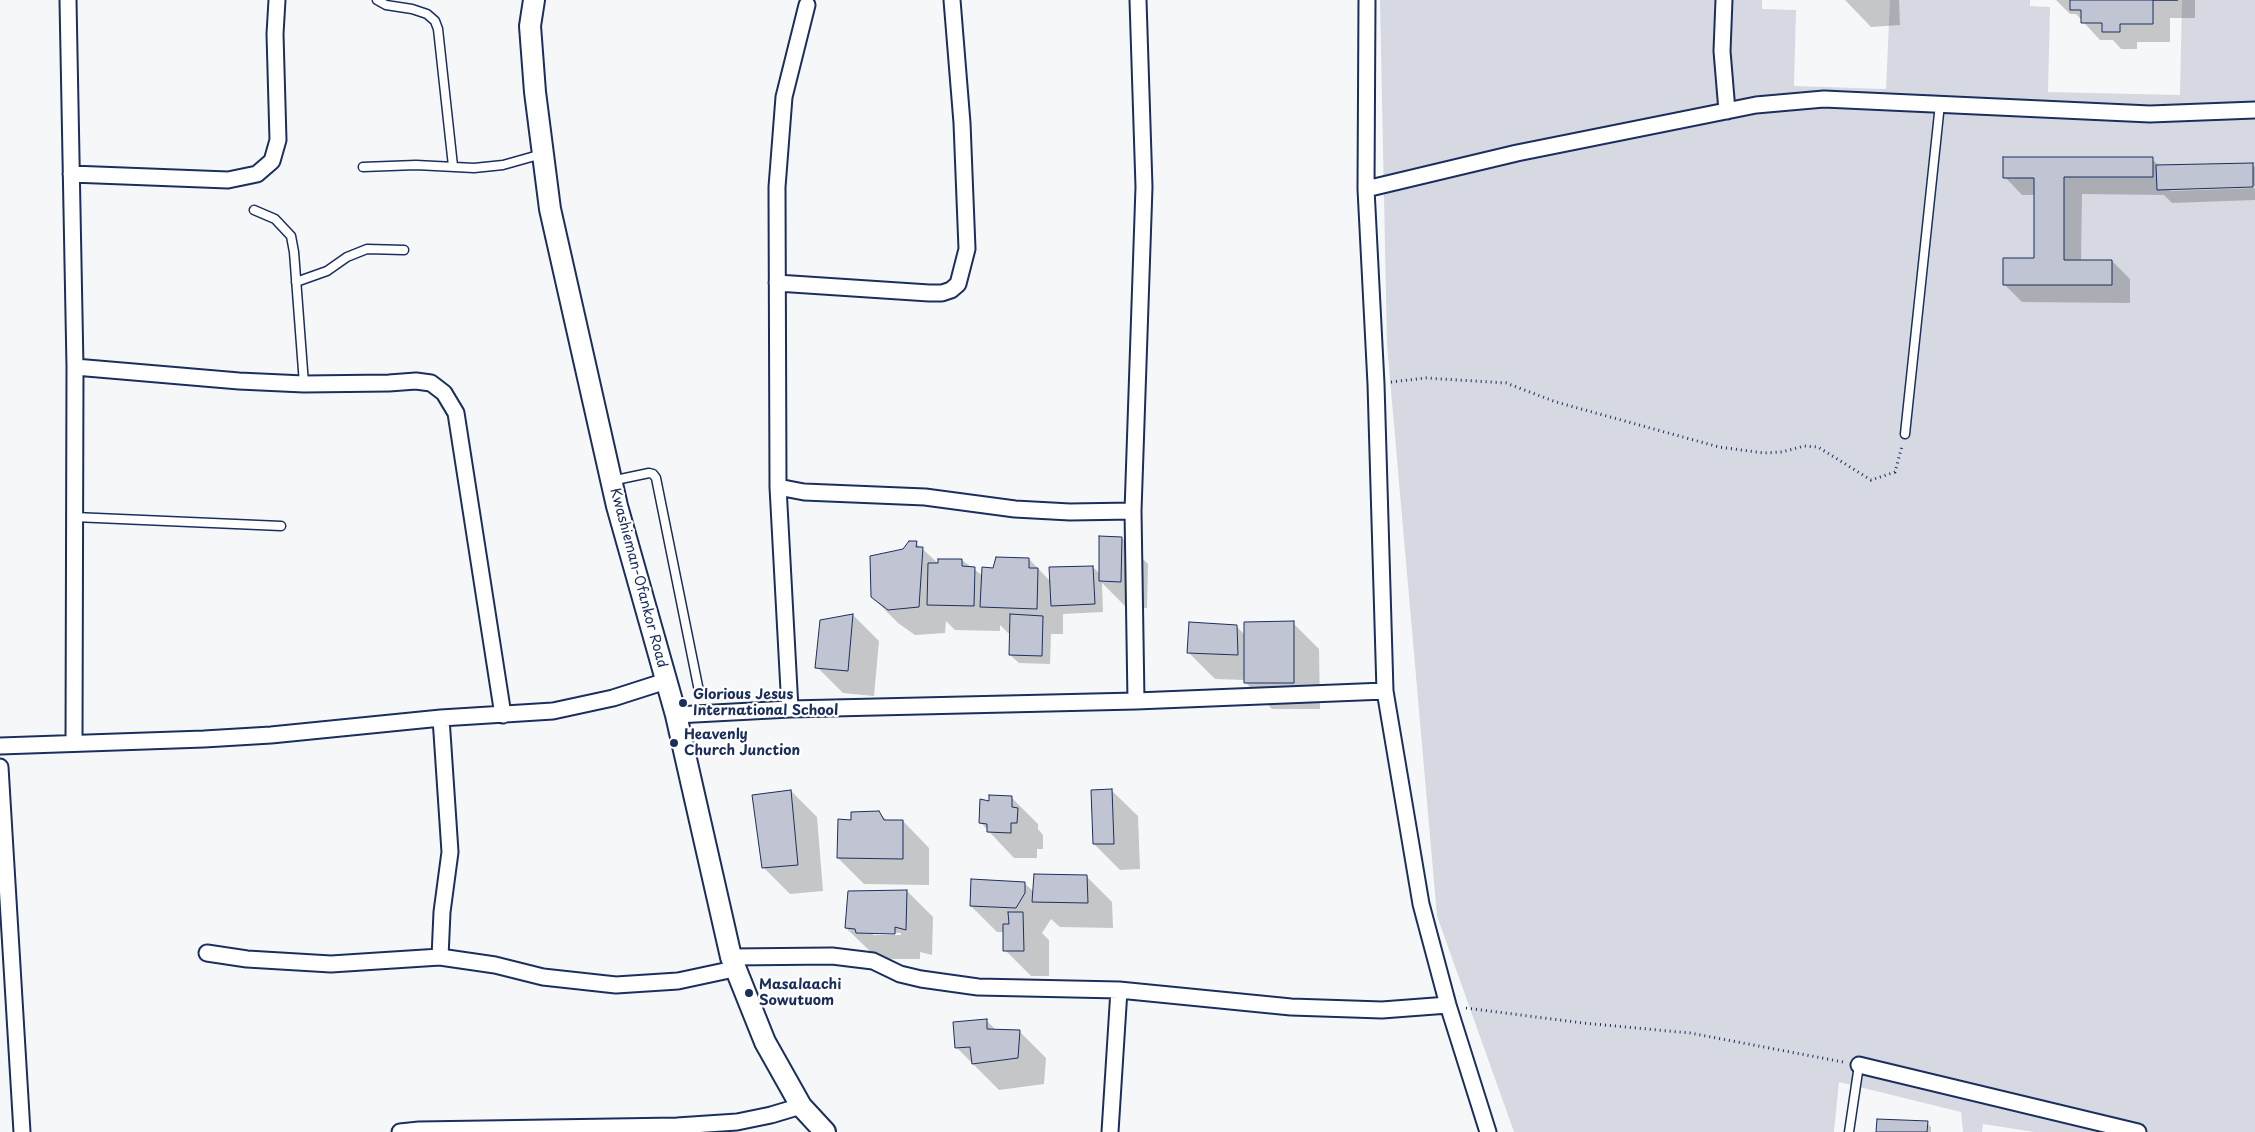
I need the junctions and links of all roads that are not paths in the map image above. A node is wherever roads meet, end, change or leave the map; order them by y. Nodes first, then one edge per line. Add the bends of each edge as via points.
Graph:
1 (68, 0) edge
2 (278, 0) edge
3 (377, 0) edge
4 (534, 0) edge
5 (952, 0) edge
6 (1138, 0) edge
7 (1367, 0) edge
8 (1724, 0) edge
9 (807, 5) dead end
10 (1940, 104) junction
11 (2255, 110) edge
12 (1727, 111) junction
13 (542, 154) junction
14 (453, 166) junction
15 (363, 167) dead end
16 (71, 174) junction
17 (1366, 189) junction
18 (254, 210) dead end
19 (404, 250) dead end
20 (296, 282) junction
21 (777, 283) junction
22 (74, 367) junction
23 (304, 384) junction
24 (1905, 434) road end
25 (612, 481) junction
26 (778, 487) junction
27 (1133, 511) junction
28 (74, 517) junction
29 (281, 526) dead end
30 (666, 681) junction
31 (699, 691) dead end
32 (1385, 691) junction
33 (1136, 701) junction
34 (790, 709) junction
35 (503, 715) junction
36 (676, 715) junction
37 (442, 718) junction
38 (74, 743) junction
39 (0, 746) edge
40 (0, 766) edge
41 (206, 952) dead end
42 (440, 957) junction
43 (733, 963) junction
44 (1119, 990) junction
45 (1448, 1005) junction
46 (1859, 1065) joint
47 (801, 1106) junction
48 (22, 1132) edge
49 (400, 1132) edge
50 (825, 1132) edge
51 (1110, 1132) edge
52 (1488, 1132) edge
53 (1849, 1132) edge
54 (2138, 1132) edge

1 - 16 street
2 - 16 street via 275,34 278,140 272,161 257,174 228,180
3 - 14 lane via 427,14 435,21
4 - 13 main road, Kwashieman-Ofankor Road via 530,26
5 - 21 street via 962,123 967,249 958,284 942,293 929,293
6 - 27 street via 1144,187
7 - 17 street
8 - 12 street via 1722,51
9 - 21 street via 784,97 779,137
10 - 11 street via 2150,114
10 - 12 street via 1824,100 1756,105
10 - 24 lane
12 - 17 street via 1517,153
13 - 14 lane via 503,165
13 - 25 main road, Kwashieman-Ofankor Road via 550,209
14 - 15 lane
16 - 22 street
17 - 32 street via 1376,384
18 - 20 lane via 275,219 291,236
19 - 20 lane via 367,249 346,257 327,271
20 - 23 lane
21 - 26 street
22 - 23 street via 239,382
22 - 28 street
23 - 35 street via 416,380 431,383 444,392 456,413
25 - 30 main road, Kwashieman-Ofankor Road
25 - 31 lane via 648,473 656,478
26 - 27 street via 804,492 926,498 1015,509
26 - 34 street
27 - 33 street
28 - 29 lane
28 - 38 street
30 - 35 street via 605,700 553,711
30 - 36 main road, Kwashieman-Ofankor Road
32 - 33 street
32 - 45 street via 1421,904
33 - 34 street
34 - 36 street
35 - 37 street
36 - 43 main road, Kwashieman-Ofankor Road
37 - 38 street via 271,735
37 - 42 street via 450,852
38 - 39 street
40 - 48 street
41 - 42 street via 247,959 331,964
42 - 43 street via 495,965 543,977 616,985 678,981
43 - 44 street via 832,956 873,961 920,979 978,987
43 - 47 main road, Kwashieman-Ofankor Road via 765,1042
44 - 45 street via 1291,1007 1382,1010
44 - 51 street
45 - 52 street
46 - 53 lane
46 - 54 street
47 - 49 street via 737,1122 677,1126
47 - 50 main road, Kwashieman-Ofankor Road

